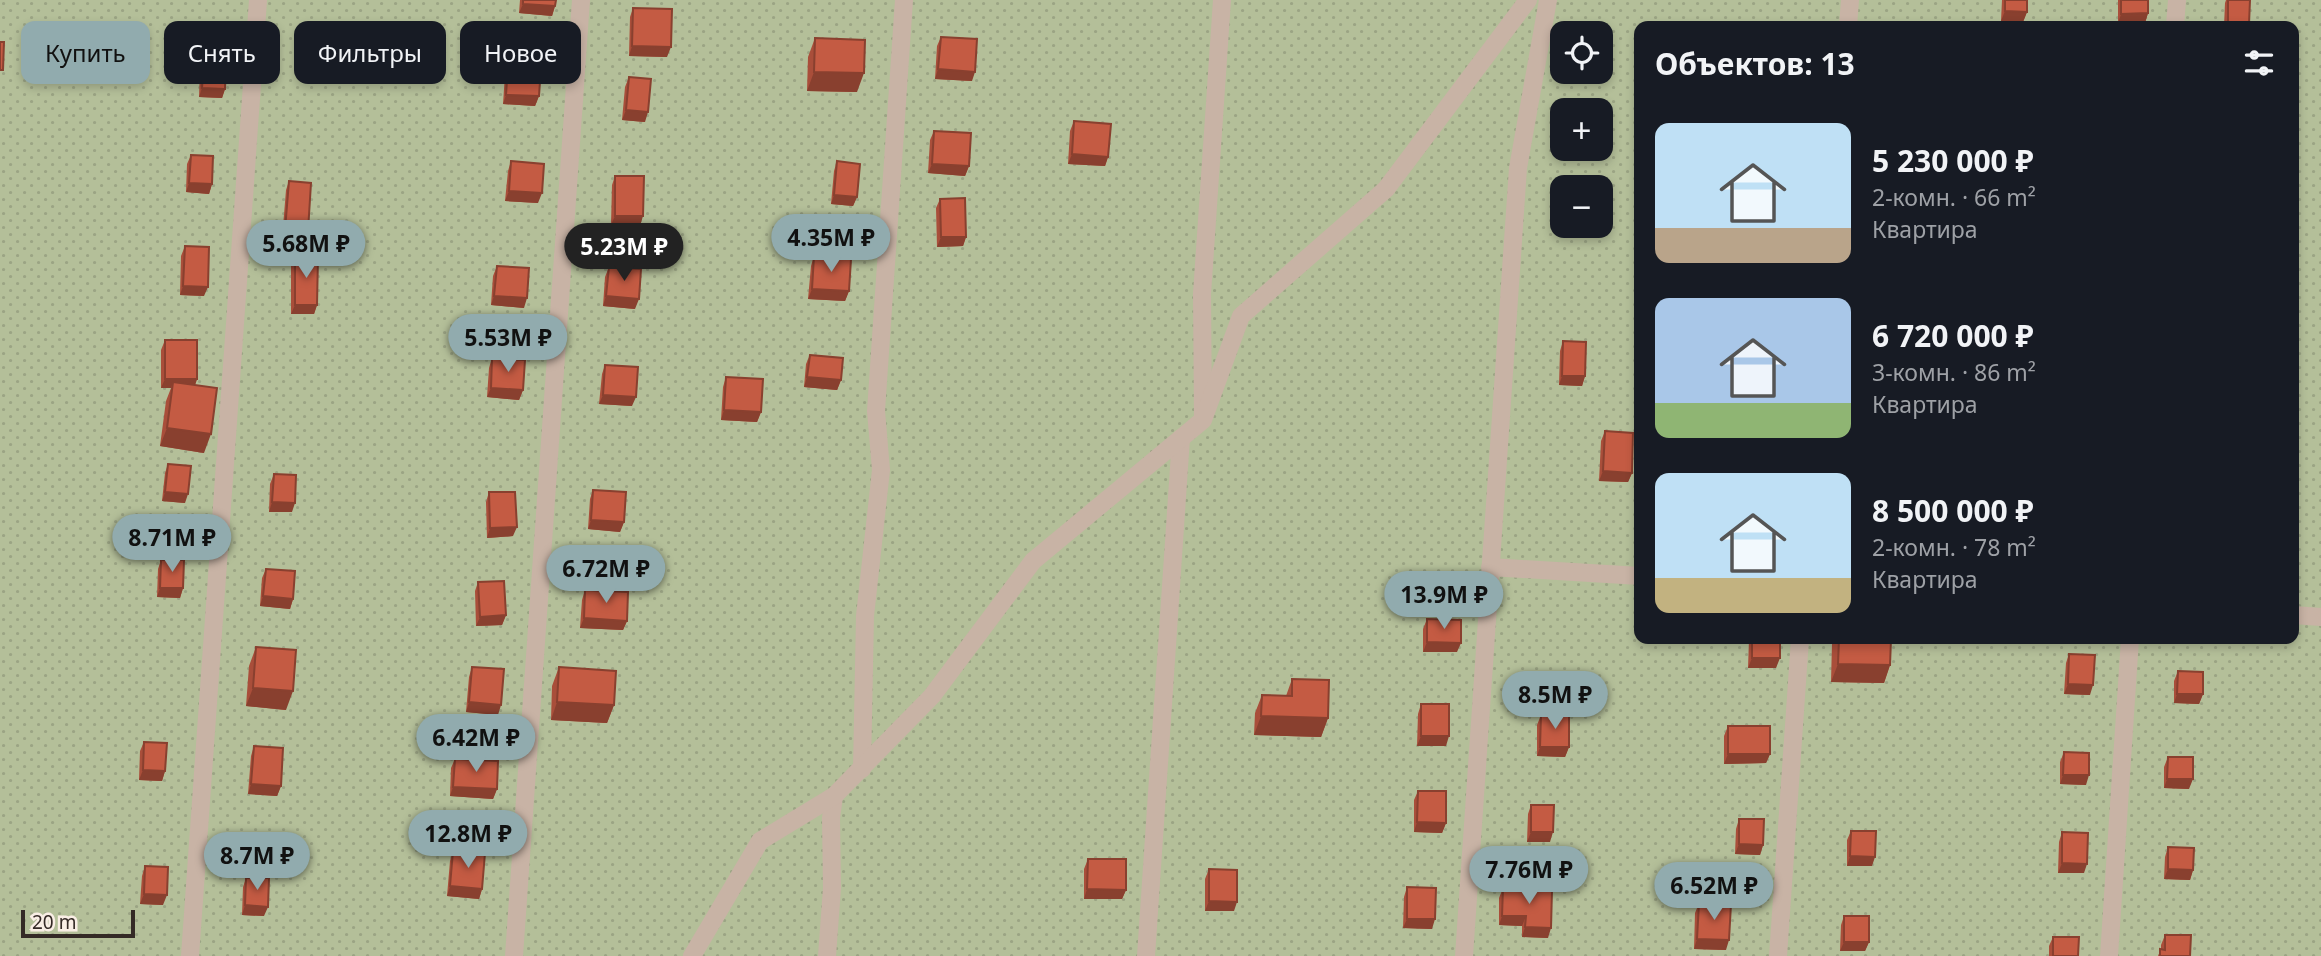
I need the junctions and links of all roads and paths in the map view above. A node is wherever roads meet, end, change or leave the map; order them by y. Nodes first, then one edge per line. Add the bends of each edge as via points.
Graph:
1 (258, 0) edge
2 (581, 0) edge
3 (904, 0) edge
4 (1222, 0) edge
5 (1528, 0) edge
6 (1548, 0) edge
7 (1850, 0) edge
8 (2177, 0) edge
9 (1848, 21) edge
10 (2175, 21) edge
11 (1203, 419) junction
12 (1181, 438) junction
13 (1490, 567) junction
14 (1634, 576) edge
15 (2299, 615) edge
16 (2321, 617) edge
17 (1800, 644) edge
18 (2130, 644) edge
19 (862, 769) junction
20 (834, 796) junction
21 (190, 956) edge
22 (514, 956) edge
23 (692, 956) edge
24 (827, 956) edge
25 (1146, 956) edge
26 (1464, 956) edge
27 (1778, 956) edge
28 (2109, 956) edge

1 - 21 street
2 - 22 street
3 - 19 street via 876,411 881,470 865,616
4 - 11 street via 1202,294
5 - 11 street via 1386,189 1241,316
6 - 13 street via 1518,168
7 - 9 street
8 - 10 street
11 - 12 street
12 - 19 street via 1033,561 932,696
12 - 25 street
13 - 14 street
13 - 26 street
15 - 16 street
17 - 27 street
18 - 28 street
19 - 20 street
20 - 23 street via 760,841
20 - 24 street

